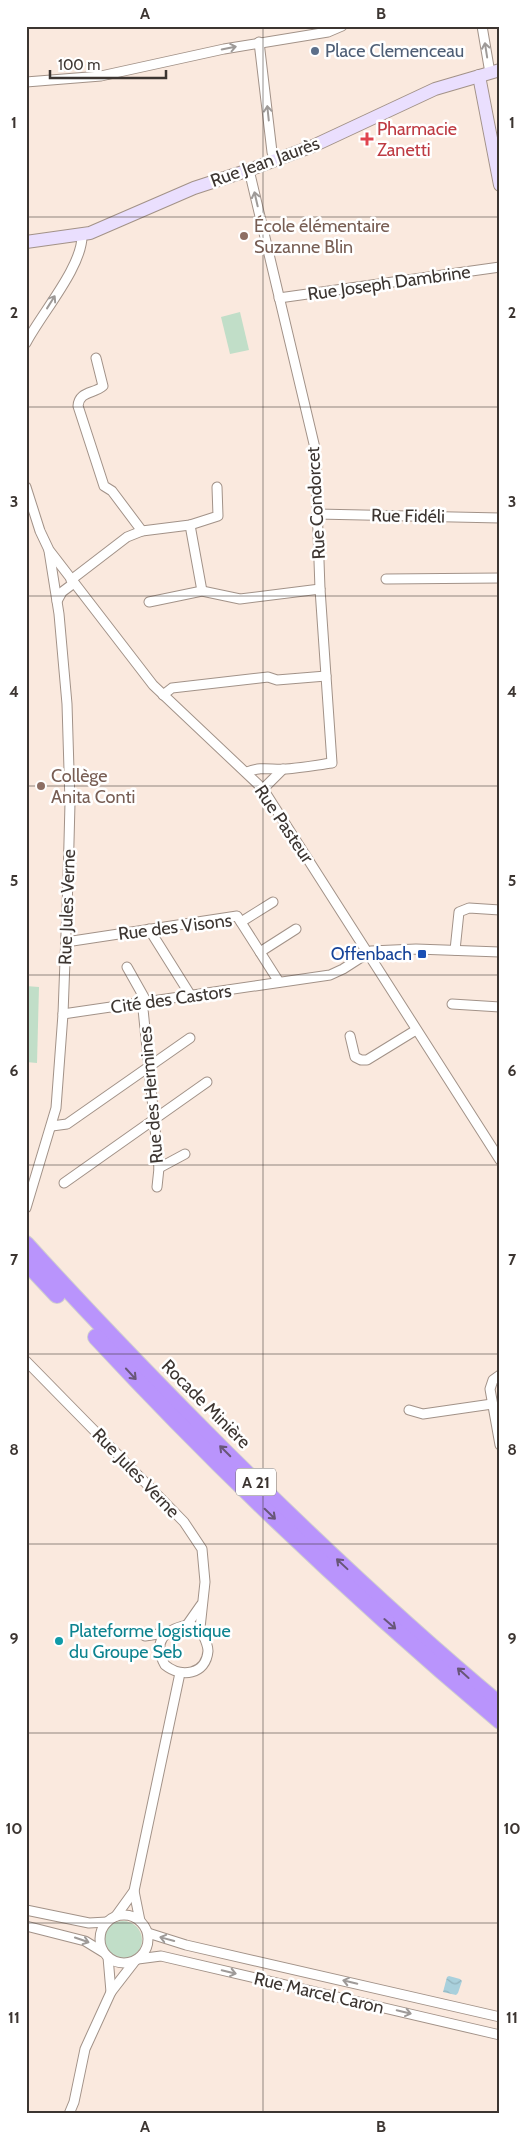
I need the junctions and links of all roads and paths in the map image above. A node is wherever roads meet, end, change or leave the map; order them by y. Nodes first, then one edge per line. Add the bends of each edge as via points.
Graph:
1 (342, 26) edge
2 (482, 26) edge
3 (313, 30) edge
4 (259, 42) junction
5 (490, 73) edge
6 (26, 82) edge
7 (275, 161) junction
8 (249, 170) junction
9 (500, 185) edge
10 (82, 235) junction
11 (26, 242) edge
12 (500, 267) edge
13 (279, 298) junction
14 (26, 343) edge
15 (96, 358) dead end
16 (26, 487) edge
17 (217, 487) dead end
18 (317, 514) junction
19 (500, 518) edge
20 (190, 525) junction
21 (142, 531) junction
22 (49, 550) junction
23 (500, 578) edge
24 (71, 579) junction
25 (386, 579) dead end
26 (54, 588) junction
27 (320, 589) junction
28 (202, 591) junction
29 (57, 601) junction
30 (149, 602) dead end
31 (326, 676) junction
32 (163, 695) junction
33 (283, 769) junction
34 (247, 772) junction
35 (263, 789) junction
36 (274, 902) dead end
37 (500, 910) edge
38 (241, 922) junction
39 (149, 929) junction
40 (296, 929) dead end
41 (66, 942) junction
42 (456, 950) junction
43 (260, 952) junction
44 (500, 952) edge
45 (366, 953) junction
46 (127, 967) dead end
47 (280, 982) junction
48 (191, 996) junction
49 (144, 1004) junction
50 (452, 1004) dead end
51 (500, 1007) edge
52 (63, 1014) junction
53 (416, 1030) junction
54 (350, 1036) dead end
55 (190, 1038) dead end
56 (148, 1067) junction
57 (208, 1082) dead end
58 (154, 1120) junction
59 (52, 1126) junction
60 (185, 1154) dead end
61 (500, 1160) edge
62 (159, 1168) junction
63 (64, 1183) dead end
64 (156, 1187) dead end
65 (26, 1208) edge
66 (26, 1244) edge
67 (26, 1262) edge
68 (26, 1361) edge
69 (500, 1375) edge
70 (492, 1404) junction
71 (410, 1410) dead end
72 (500, 1446) edge
73 (202, 1604) junction
74 (187, 1624) junction
75 (200, 1628) junction
76 (165, 1634) junction
77 (159, 1649) junction
78 (180, 1673) junction
79 (500, 1704) edge
80 (500, 1721) edge
81 (134, 1892) junction
82 (26, 1910) edge
83 (116, 1916) junction
84 (140, 1920) junction
85 (107, 1922) junction
86 (26, 1926) edge
87 (148, 1933) junction
88 (106, 1955) junction
89 (137, 1960) junction
90 (111, 1992) junction
91 (500, 2017) edge
92 (500, 2034) edge
93 (69, 2114) edge

1 - 3 street via 328,32
5 -> 2 street
3 - 4 street
6 -> 4 street via 101,76
7 -> 4 street
5 - 7 street, Rue Jean Jaurès via 435,89
5 - 9 street
7 - 8 street, Rue Jean Jaurès
8 - 10 street, Rue Jean Jaurès via 194,188
13 -> 8 street, Rue Condorcet
10 - 11 street, Rue Jean Jaurès
14 -> 10 street via 70,272 82,244
12 - 13 street, Rue Joseph Dambrine
13 - 18 street, Rue Condorcet via 315,448
15 - 21 street via 102,386 83,395 78,406 104,486 112,491
16 - 22 street, Rue Pasteur
17 - 20 street via 218,516
18 - 19 street, Rue Fidéli
18 - 27 street, Rue Condorcet
20 - 21 street
20 - 28 street
21 - 24 street via 127,537
22 - 24 street, Rue Pasteur
22 - 26 street, Rue Jules Verne
23 - 25 street
24 - 26 street via 60,578
24 - 29 street
24 - 32 street, Rue Pasteur
26 - 29 street, Rue Jules Verne
27 - 28 street via 240,599
27 - 31 street, Rue Condorcet
28 - 30 street
29 - 41 street, Rue Jules Verne via 64,659 70,803
31 - 32 street via 277,680 268,677 172,688
31 - 33 street, Rue Condorcet via 332,763
32 - 34 street, Rue Pasteur
33 - 34 street, Rue Condorcet via 273,767
33 - 35 street
34 - 35 street, Rue Pasteur
35 - 45 street, Rue Pasteur
36 - 38 street
37 - 42 street via 470,908 459,912
38 - 39 street, Rue des Visons via 237,916
38 - 43 street, Rue des Visons
39 - 41 street, Rue des Visons
39 - 48 street
40 - 43 street
41 - 52 street, Rue Jules Verne
42 - 44 street
42 - 45 street via 380,950
43 - 47 street, Rue des Visons
45 - 47 street, Cité des Castors via 335,973
45 - 53 street, Rue Pasteur
46 - 49 street, Rue des Hermines via 145,999
47 - 48 street, Cité des Castors
48 - 49 street, Cité des Castors
49 - 52 street, Cité des Castors
49 - 56 street, Rue des Hermines
50 - 51 street
52 - 59 street, Rue Jules Verne
53 - 54 street via 367,1060 355,1057
53 - 61 street, Rue Pasteur
55 - 56 street
56 - 58 street, Rue des Hermines
56 - 59 street via 67,1124
57 - 58 street
58 - 62 street, Rue des Hermines
58 - 63 street
59 - 65 street, Rue Jules Verne
60 - 62 street
62 - 64 street, Rue des Hermines
79 -> 66 highway, Rocade Minière / A 21 via 268,1494 89,1314
67 -> 80 highway, Rocade Minière / A 21 via 170,1416 256,1501
68 - 73 street, Rue Jules Verne via 184,1522 202,1549 205,1582
69 - 70 street via 491,1384
70 - 71 street via 423,1414
70 - 72 street
73 - 74 street
73 - 75 street, Rue Jules Verne
74 - 75 street
74 - 76 street via 172,1628
75 - 78 street via 207,1642 206,1658 196,1670
76 - 77 street
76 - 77 street via 145,1636
77 - 78 street via 165,1665
78 - 81 street
81 - 83 street
81 - 84 street
82 - 85 street via 89,1923
83 - 84 street via 129,1915
83 - 85 street
84 - 87 street
85 - 88 street via 100,1940
86 -> 88 street via 85,1941
87 - 89 street via 148,1944
91 -> 87 street, Rue Marcel Caron via 186,1945
88 - 89 street via 121,1963
88 - 90 street
89 - 90 street
89 -> 92 street, Rue Marcel Caron via 161,1956
90 - 93 street via 85,2049

